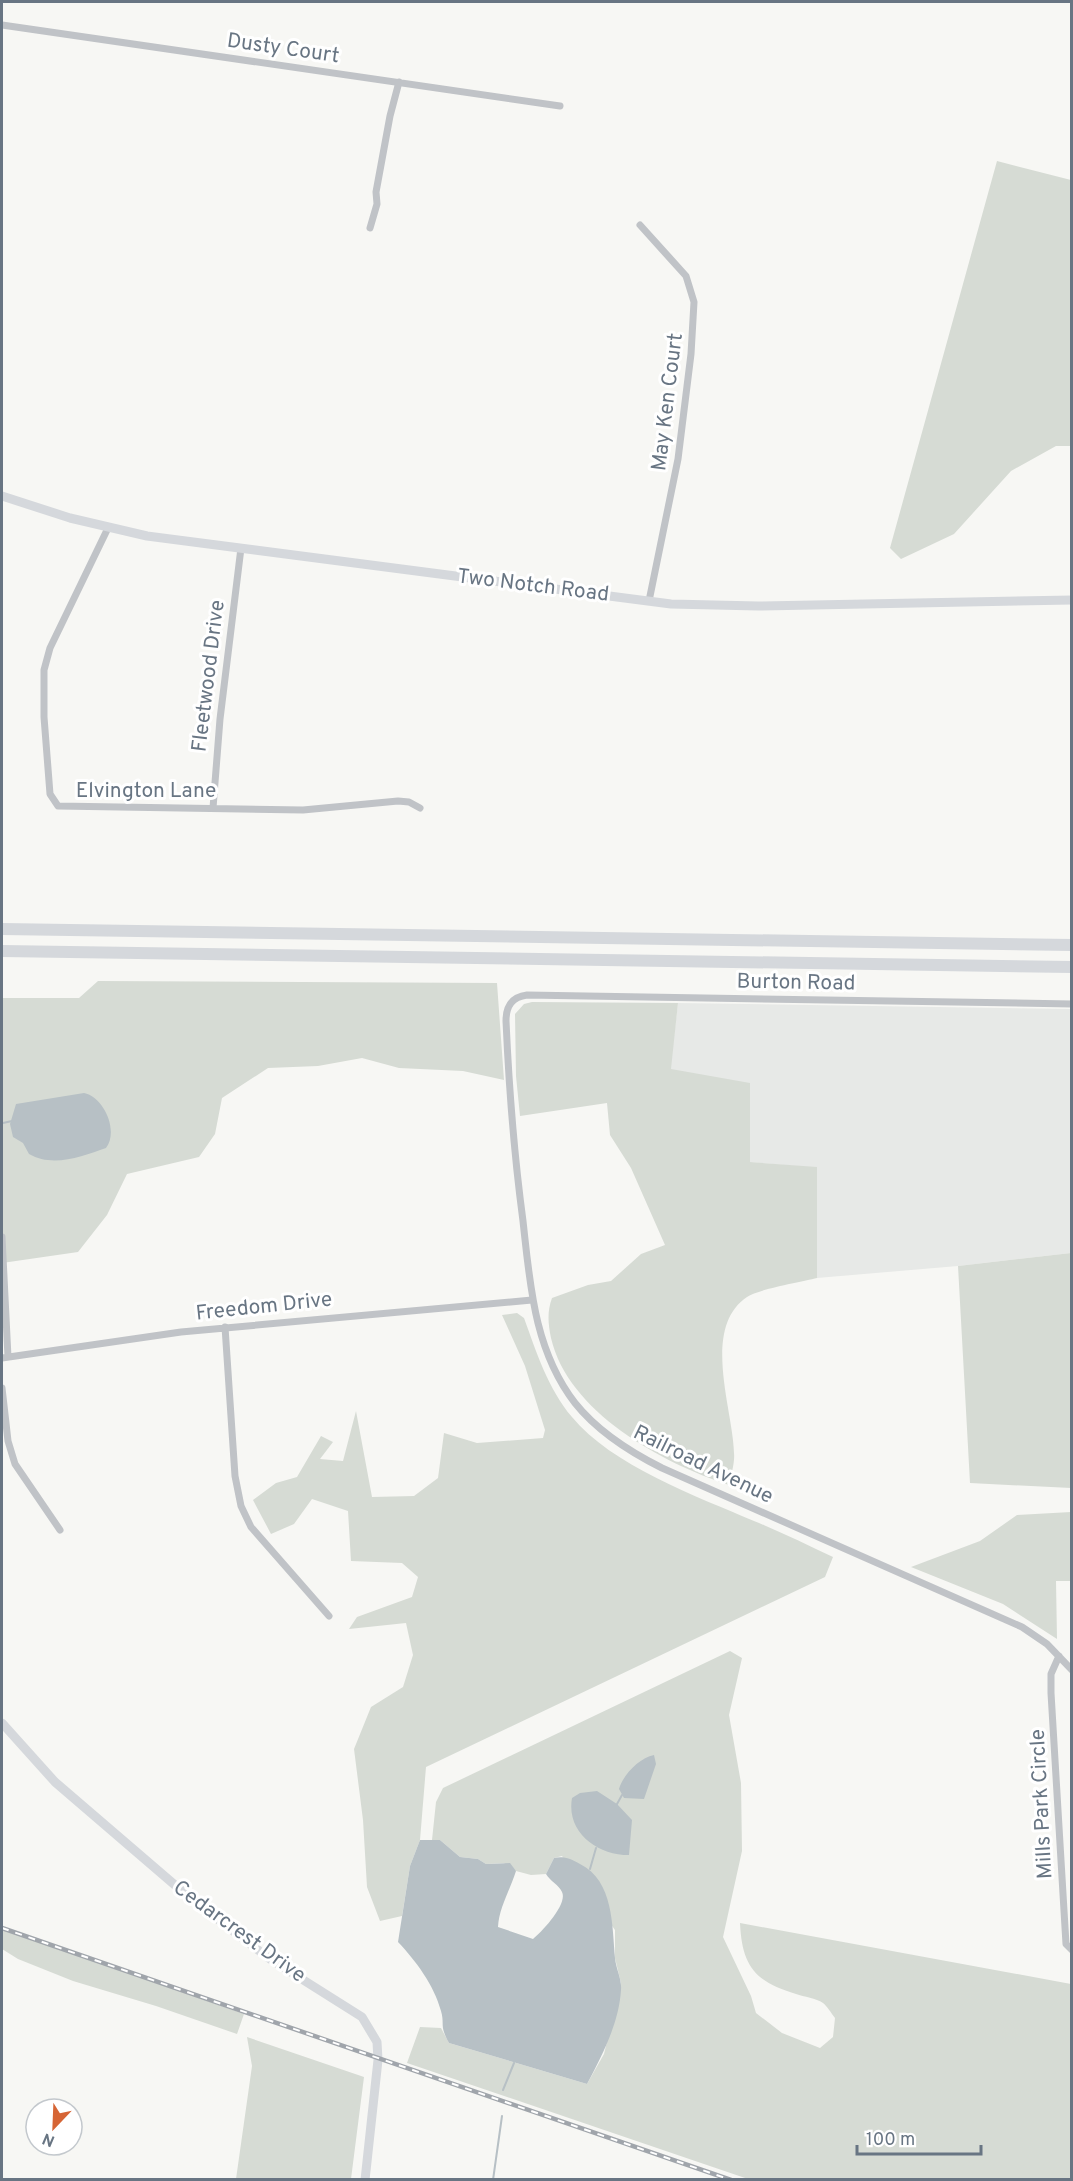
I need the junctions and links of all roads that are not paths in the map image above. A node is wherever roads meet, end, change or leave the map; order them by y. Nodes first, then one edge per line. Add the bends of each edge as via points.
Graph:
1 (2, 25) edge
2 (399, 82) junction
3 (560, 106) dead end
4 (640, 225) dead end
5 (370, 228) dead end
6 (2, 496) edge
7 (108, 528) junction
8 (241, 548) junction
9 (1071, 600) edge
10 (649, 601) junction
11 (213, 808) junction
12 (420, 808) dead end
13 (2, 929) edge
14 (1071, 945) edge
15 (2, 951) edge
16 (1071, 967) edge
17 (519, 996) joint
18 (1071, 1004) edge
19 (2, 1237) edge
20 (532, 1300) junction
21 (225, 1327) junction
22 (5, 1358) edge
23 (2, 1388) edge
24 (60, 1530) dead end
25 (329, 1616) dead end
26 (1059, 1656) junction
27 (1071, 1670) edge
28 (2, 1723) edge
29 (1071, 1950) edge
30 (365, 2180) edge

1 - 2 street, Dusty Court
2 - 3 street, Dusty Court
2 - 5 street via 387,127
4 - 10 street, May Ken Court via 686,276 694,302 692,354 678,459
6 - 7 street, Two Notch Road
7 - 8 street, Two Notch Road
7 - 11 street, Elvington Lane via 47,655 44,717 53,801 66,808
8 - 10 street, Two Notch Road
8 - 11 street, Fleetwood Drive via 219,719
9 - 10 street, Two Notch Road via 758,606
11 - 12 street, Elvington Lane via 303,810 398,801
13 - 14 highway
15 - 16 highway
17 - 18 street, Burton Road
17 - 20 street, Railroad Avenue via 510,1003 506,1021 513,1146
19 - 22 street
20 - 21 street, Freedom Drive
20 - 26 street, Railroad Avenue via 547,1350 566,1389 583,1412 624,1446 685,1478 1022,1628
21 - 22 street, Freedom Drive
21 - 25 street via 235,1476 241,1506 251,1527
23 - 24 street via 8,1441 15,1464
26 - 27 street, Railroad Avenue
26 - 29 street, Mills Park Circle via 1050,1679 1066,1944
28 - 30 street, Cedarcrest Drive via 55,1782 130,1850 233,1933 350,2007 369,2024 377,2042 378,2060

